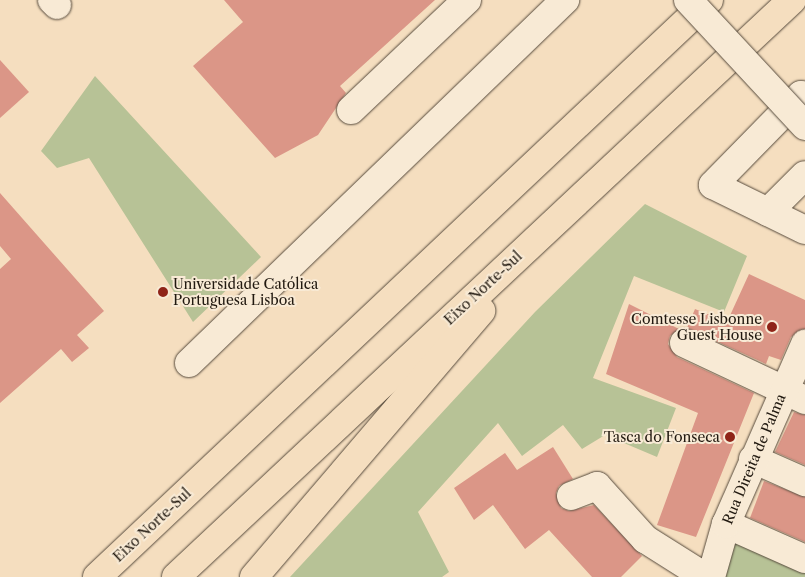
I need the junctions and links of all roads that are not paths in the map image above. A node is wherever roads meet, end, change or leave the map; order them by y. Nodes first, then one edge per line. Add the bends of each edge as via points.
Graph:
1 (467, 0) edge
2 (565, 0) edge
3 (688, 0) edge
4 (708, 0) edge
5 (792, 0) edge
6 (805, 98) edge
7 (351, 110) dead end
8 (805, 126) edge
9 (805, 175) edge
10 (586, 191) junction
11 (768, 212) junction
12 (805, 230) edge
13 (684, 343) dead end
14 (805, 344) edge
15 (189, 363) dead end
16 (794, 395) edge
17 (753, 459) junction
18 (805, 482) edge
19 (571, 496) dead end
20 (726, 524) junction
21 (805, 559) edge
22 (98, 577) edge
23 (176, 577) edge
24 (254, 577) edge
25 (705, 577) edge
26 (711, 577) edge

1 - 7 street
2 - 15 street
3 - 8 street, bridge
4 - 22 highway, Eixo Norte-Sul
5 - 10 highway, Eixo Norte-Sul
6 - 11 street via 801,95 713,185
9 - 11 street
10 - 23 highway, Eixo Norte-Sul
10 - 24 highway
11 - 12 street
13 - 16 street
14 - 16 street, Rua Direita de Palma
16 - 17 street, Rua Direita de Palma
17 - 18 street
17 - 20 street, Rua Direita de Palma
19 - 25 street via 597,486 645,539
20 - 21 street
20 - 26 street, Rua Direita de Palma

